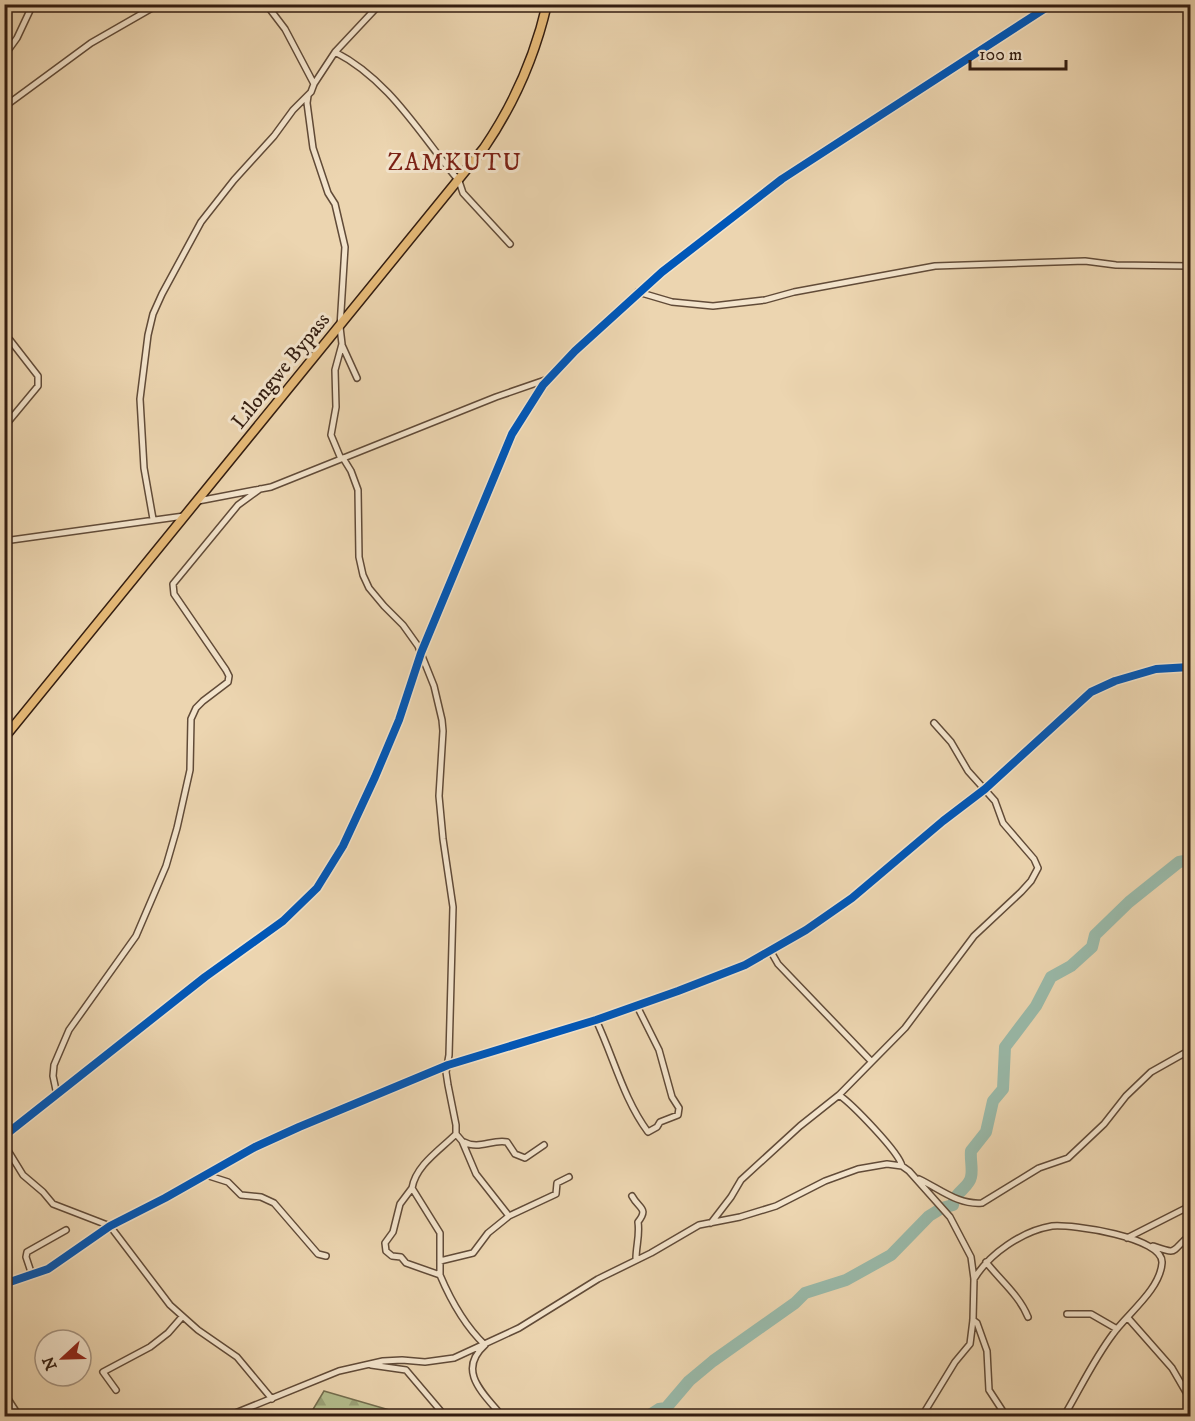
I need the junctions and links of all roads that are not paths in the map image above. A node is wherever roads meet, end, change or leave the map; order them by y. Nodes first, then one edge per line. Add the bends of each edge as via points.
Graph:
1 (33, 4) edge
2 (159, 4) edge
3 (266, 4) edge
4 (380, 4) edge
5 (548, 4) edge
6 (1052, 4) edge
7 (335, 52) junction
8 (4, 56) edge
9 (314, 84) junction
10 (308, 96) junction
11 (4, 107) edge
12 (459, 181) junction
13 (510, 244) dead end
14 (1191, 266) edge
15 (638, 292) junction
16 (340, 327) junction
17 (10, 340) dead end
18 (342, 344) junction
19 (357, 378) dead end
20 (549, 378) junction
21 (4, 427) edge
22 (342, 459) junction
23 (260, 489) junction
24 (197, 501) junction
25 (184, 516) junction
26 (153, 519) junction
27 (4, 541) edge
28 (421, 653) junction
29 (1191, 668) edge
30 (934, 723) dead end
31 (4, 738) edge
32 (985, 789) junction
33 (770, 950) junction
34 (637, 1006) junction
35 (596, 1020) junction
36 (1191, 1050) edge
37 (871, 1061) junction
38 (448, 1065) junction
39 (57, 1095) junction
40 (839, 1095) junction
41 (456, 1134) junction
42 (4, 1136) edge
43 (462, 1141) junction
44 (4, 1144) edge
45 (544, 1145) dead end
46 (902, 1166) junction
47 (206, 1175) junction
48 (569, 1177) dead end
49 (915, 1178) junction
50 (412, 1188) junction
51 (632, 1196) dead end
52 (1191, 1206) edge
53 (509, 1216) junction
54 (711, 1223) junction
55 (110, 1226) junction
56 (66, 1230) dead end
57 (1191, 1235) edge
58 (1126, 1238) junction
59 (1151, 1246) junction
60 (326, 1256) dead end
61 (636, 1259) junction
62 (440, 1261) junction
63 (986, 1262) junction
64 (32, 1275) junction
65 (440, 1275) junction
66 (974, 1279) junction
67 (4, 1284) edge
68 (1067, 1314) dead end
69 (182, 1317) junction
70 (1028, 1317) dead end
71 (1128, 1318) junction
72 (973, 1320) junction
73 (1117, 1329) junction
74 (485, 1345) junction
75 (367, 1364) junction
76 (116, 1390) dead end
77 (272, 1399) junction
78 (1191, 1399) edge
79 (4, 1401) edge
80 (19, 1416) edge
81 (228, 1416) edge
82 (445, 1416) edge
83 (502, 1416) edge
84 (922, 1416) edge
85 (1006, 1416) edge
86 (1064, 1416) edge

1 - 8 street
2 - 11 street via 92,43
3 - 9 street via 285,29
4 - 7 street
5 - 12 main road, Lilongwe Bypass via 541,33 508,110
6 - 15 street via 801,165
7 - 9 street
7 - 12 street via 400,104
9 - 10 street
10 - 16 street via 313,148 335,204 345,247
10 - 26 street via 201,222 153,314 140,399 144,468
12 - 13 street via 463,193
12 - 16 main road, Lilongwe Bypass
14 - 15 street via 1085,261 934,266 765,300 713,306 672,302
15 - 20 street
16 - 18 street
16 - 24 main road, Lilongwe Bypass
17 - 21 street via 38,376 38,386
18 - 19 street
18 - 22 street via 335,370 336,407 331,435
20 - 22 street
20 - 28 street via 512,434
22 - 23 street
22 - 28 street via 358,490 359,557 366,582
23 - 24 street
23 - 39 street via 238,505 173,584 174,594 226,670 228,682 196,708 191,719 190,770 166,866 136,936 69,1030 54,1065
24 - 25 main road, Lilongwe Bypass
25 - 26 street
25 - 31 main road, Lilongwe Bypass
26 - 27 street
28 - 38 street via 434,686 443,731 440,796 453,907
28 - 39 street via 375,777 343,846 317,888 283,921 205,977
29 - 32 street via 1156,669 1091,692
30 - 32 street
32 - 33 street via 841,905
32 - 37 street via 995,801 1003,823 1038,868 1021,892 974,936 911,1020
33 - 34 street via 732,970
33 - 37 street via 778,964
34 - 35 street
34 - 35 street via 659,1050 672,1097 679,1108 678,1115 648,1132 626,1094
35 - 38 street
36 - 49 street via 1151,1072 1068,1158 1039,1168 982,1203 960,1201
37 - 40 street
38 - 41 street
38 - 47 street via 255,1147
39 - 42 street
40 - 46 street via 873,1128
40 - 54 street via 741,1180
41 - 43 street
41 - 50 street via 428,1160
43 - 45 street via 479,1146 507,1142 515,1154 525,1158
43 - 53 street via 476,1174
44 - 55 street via 23,1175 53,1204
46 - 49 street
46 - 54 street via 858,1168 776,1206
47 - 55 street
47 - 60 street via 228,1182 241,1195 274,1203 318,1254
48 - 53 street via 557,1183 556,1194
49 - 66 street via 950,1217 971,1257
50 - 62 street via 440,1233
50 - 65 street via 400,1204 393,1232 385,1243 386,1251
51 - 61 street via 643,1210 638,1222
52 - 58 street
53 - 62 street via 488,1233 473,1253
54 - 61 street via 699,1225
55 - 64 street via 51,1267
55 - 69 street
56 - 64 street via 27,1252
57 - 59 street via 1173,1252
58 - 59 street
58 - 63 street via 1088,1228 1051,1226 1022,1237
59 - 71 street via 1163,1262 1158,1278
61 - 74 street
62 - 65 street
63 - 66 street
63 - 70 street via 1022,1303
64 - 67 street
65 - 74 street via 459,1314
66 - 72 street
68 - 73 street via 1091,1314
69 - 76 street via 150,1347 103,1371
69 - 77 street via 237,1357
71 - 73 street
71 - 78 street via 1172,1368
72 - 84 street via 970,1344
72 - 85 street via 987,1351 989,1390
73 - 86 street
74 - 75 street via 446,1360
74 - 83 street via 473,1359 472,1375
75 - 77 street via 339,1371
75 - 82 street via 406,1370
77 - 81 street
79 - 80 street via 8,1399

